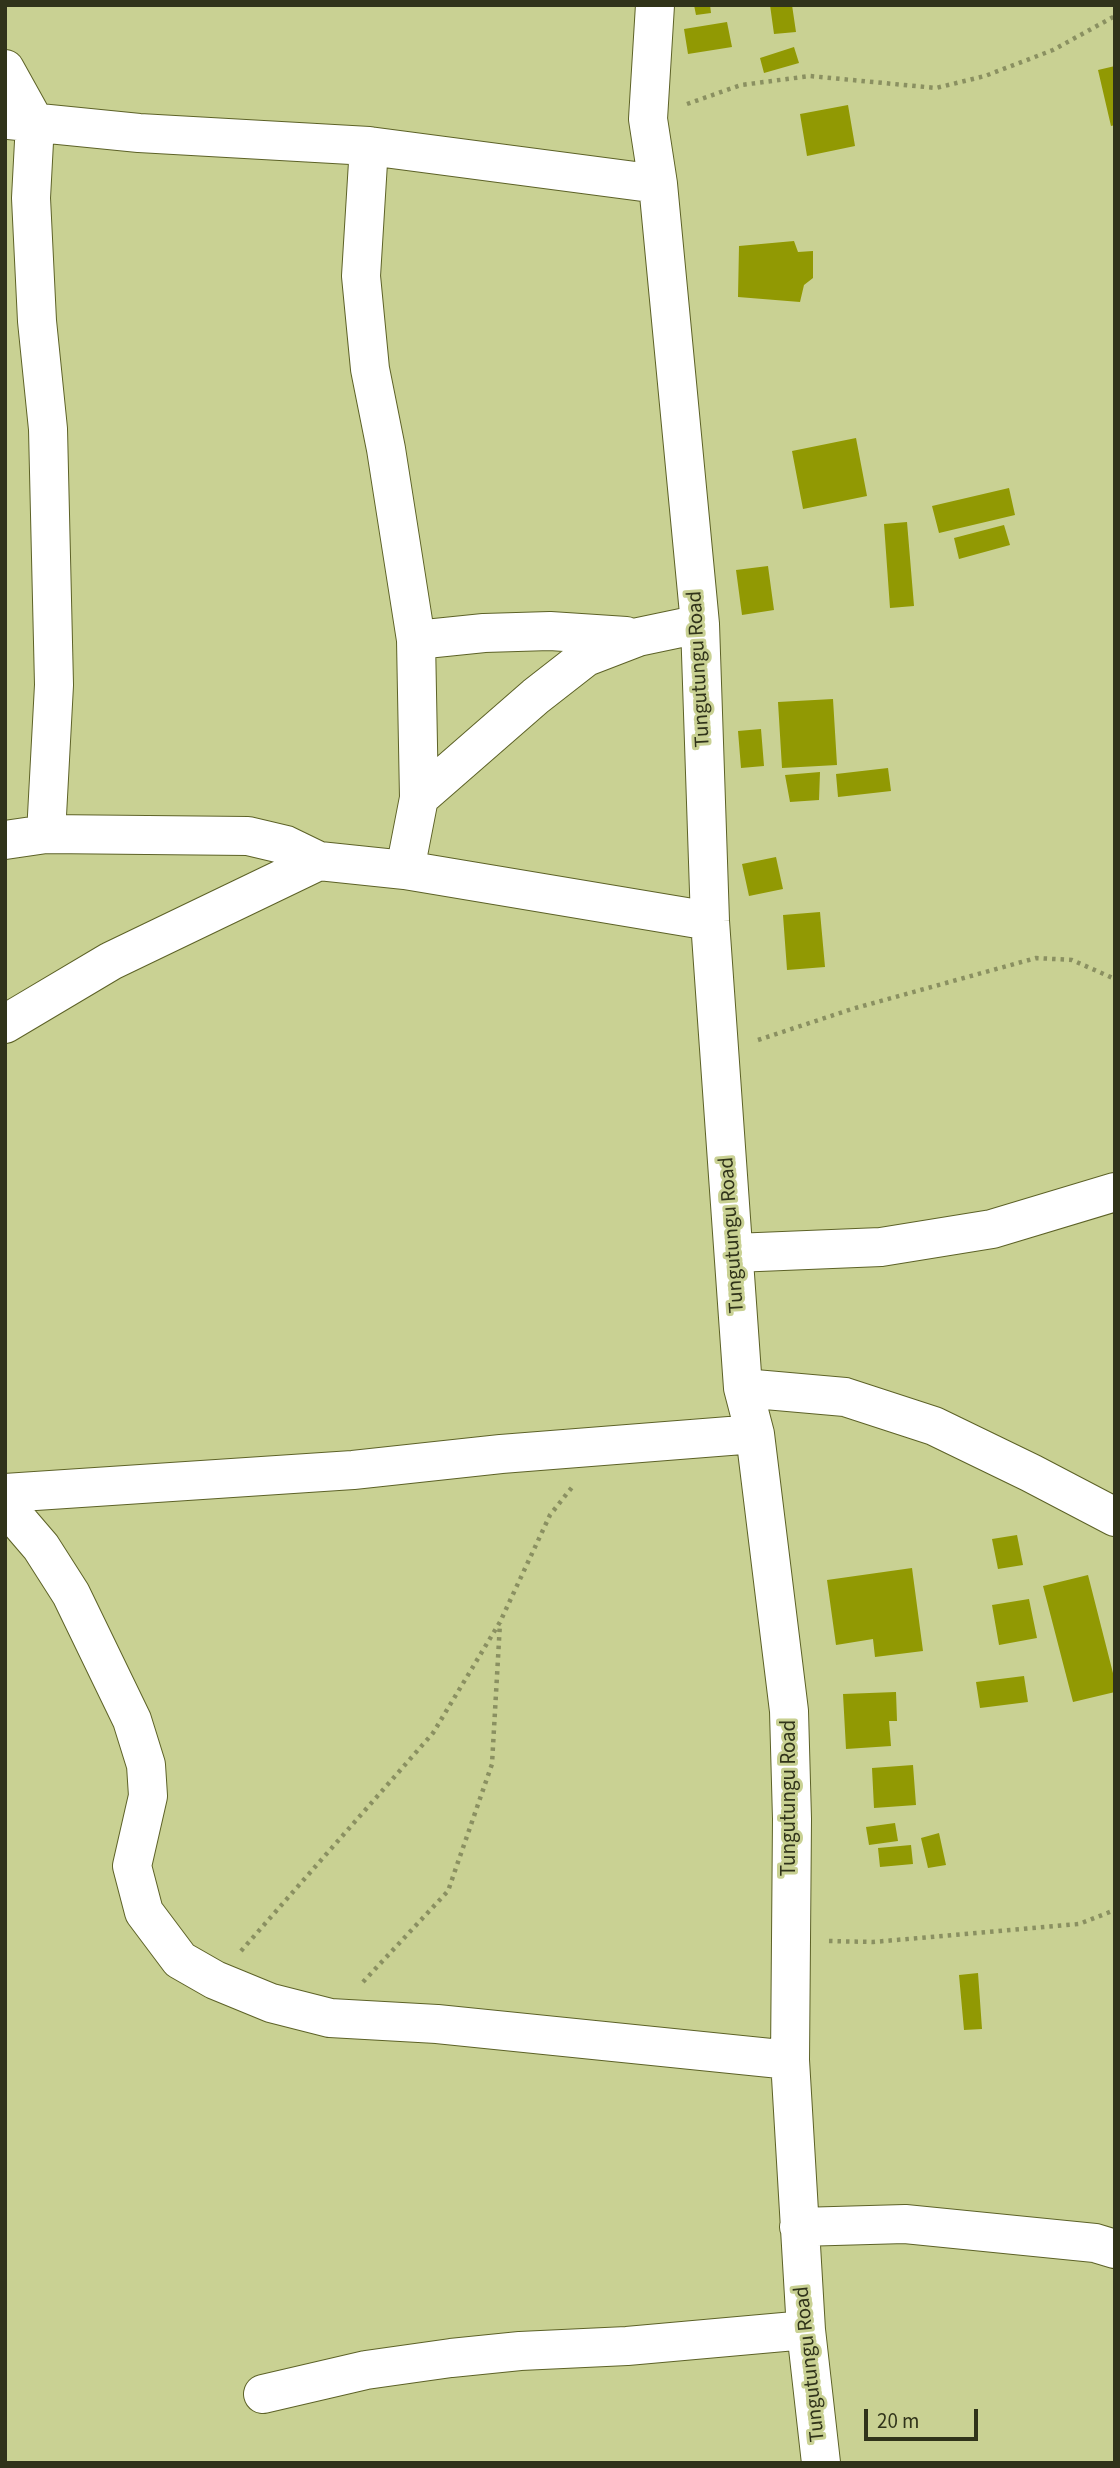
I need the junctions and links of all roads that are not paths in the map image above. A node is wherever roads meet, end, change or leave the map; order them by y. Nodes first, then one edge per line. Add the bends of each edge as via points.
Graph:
1 (655, 5) edge
2 (5, 69) edge
3 (20, 122) edge
4 (369, 146) junction
5 (658, 184) junction
6 (700, 624) junction
7 (638, 637) junction
8 (415, 640) junction
9 (419, 798) junction
10 (46, 834) junction
11 (5, 840) edge
12 (319, 861) junction
13 (405, 870) junction
14 (710, 922) junction
15 (5, 1024) edge
16 (1115, 1192) edge
17 (734, 1253) junction
18 (743, 1388) junction
19 (755, 1434) junction
20 (5, 1493) edge
21 (1106, 1504) edge
22 (5, 1505) edge
23 (790, 2060) junction
24 (799, 2227) junction
25 (1115, 2249) edge
26 (806, 2330) junction
27 (263, 2394) dead end
28 (821, 2463) edge

1 - 5 street, Tungutungu Road via 648,119
2 - 3 street
3 - 4 street
3 - 10 street via 31,198 48,429 54,671
4 - 5 street
4 - 8 street via 361,276 367,342
5 - 6 street, Tungutungu Road
6 - 7 street
6 - 14 street, Tungutungu Road
7 - 8 street via 551,631
7 - 9 street via 586,657
8 - 9 street
9 - 13 street
10 - 11 street
10 - 12 street via 248,836 286,845
12 - 13 street
12 - 15 street via 111,961
13 - 14 street
14 - 17 street, Tungutungu Road
16 - 17 street via 992,1229 893,1245
17 - 18 street, Tungutungu Road
18 - 19 street, Tungutungu Road
18 - 21 street via 845,1396 934,1426
19 - 20 street via 353,1470
19 - 23 street, Tungutungu Road via 789,1711
22 - 23 street via 41,1547 71,1594 132,1720 146,1765 148,1796 132,1866 144,1912 180,1959 215,1980 271,2003 330,2018 437,2024
23 - 24 street, Tungutungu Road
24 - 25 street via 905,2224 1095,2243
24 - 26 street, Tungutungu Road
26 - 27 street via 451,2358 366,2370
26 - 28 street, Tungutungu Road

